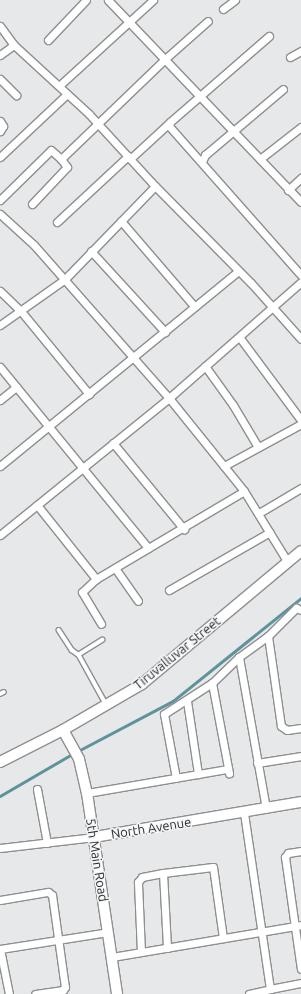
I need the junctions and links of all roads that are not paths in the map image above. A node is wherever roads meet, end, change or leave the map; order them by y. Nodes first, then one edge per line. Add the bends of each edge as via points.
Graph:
1 (86, 0) edge
2 (108, 0) edge
3 (154, 0) edge
4 (235, 0) edge
5 (223, 9) dead end
6 (208, 21) dead end
7 (129, 22) junction
8 (0, 26) edge
9 (269, 36) dead end
10 (48, 40) dead end
11 (14, 45) junction
12 (301, 51) edge
13 (0, 55) edge
14 (290, 57) dead end
15 (165, 59) junction
16 (0, 79) edge
17 (60, 85) junction
18 (283, 89) dead end
19 (67, 94) junction
20 (16, 95) dead end
21 (201, 96) junction
22 (0, 121) edge
23 (169, 123) junction
24 (98, 124) junction
25 (301, 127) edge
26 (0, 131) edge
27 (235, 132) junction
28 (0, 157) edge
29 (129, 157) junction
30 (61, 159) junction
31 (260, 159) junction
32 (202, 162) junction
33 (301, 178) edge
34 (155, 186) junction
35 (288, 190) junction
36 (0, 200) edge
37 (301, 202) edge
38 (32, 204) dead end
39 (0, 214) edge
40 (121, 221) junction
41 (57, 222) dead end
42 (92, 252) junction
43 (238, 271) junction
44 (301, 275) edge
45 (65, 279) junction
46 (301, 282) edge
47 (0, 291) edge
48 (195, 307) junction
49 (274, 307) junction
50 (20, 310) junction
51 (0, 325) edge
52 (165, 332) junction
53 (240, 338) junction
54 (301, 339) edge
55 (134, 358) junction
56 (205, 366) junction
57 (0, 367) edge
58 (16, 387) junction
59 (89, 394) junction
60 (169, 398) junction
61 (0, 400) edge
62 (301, 420) edge
63 (301, 424) edge
64 (47, 427) junction
65 (113, 443) junction
66 (258, 447) junction
67 (0, 466) edge
68 (224, 466) junction
69 (82, 467) junction
70 (301, 488) edge
71 (244, 491) junction
72 (37, 505) junction
73 (259, 513) junction
74 (184, 529) junction
75 (270, 532) junction
76 (0, 535) edge
77 (148, 548) junction
78 (301, 551) edge
79 (287, 561) junction
80 (115, 568) junction
81 (96, 579) junction
82 (169, 590) dead end
83 (138, 601) dead end
84 (301, 610) edge
85 (101, 624) dead end
86 (59, 630) dead end
87 (268, 636) junction
88 (104, 640) dead end
89 (79, 655) junction
90 (239, 657) junction
91 (212, 683) junction
92 (187, 701) junction
93 (106, 705) junction
94 (301, 728) edge
95 (63, 730) junction
96 (301, 756) edge
97 (0, 762) edge
98 (257, 763) junction
99 (198, 774) junction
100 (176, 778) junction
101 (38, 789) dead end
102 (87, 793) junction
103 (301, 802) edge
104 (266, 809) junction
105 (244, 813) junction
106 (94, 837) junction
107 (47, 843) junction
108 (0, 848) edge
109 (301, 851) edge
110 (163, 873) junction
111 (0, 900) edge
112 (298, 925) edge
113 (108, 932) junction
114 (262, 932) junction
115 (223, 938) junction
116 (58, 941) junction
117 (167, 948) junction
118 (0, 949) edge
119 (141, 952) junction
120 (112, 957) junction
121 (301, 969) edge
122 (301, 983) edge
123 (270, 989) junction
124 (9, 994) edge
125 (35, 994) edge
126 (117, 994) edge
127 (249, 994) edge

1 - 10 street
2 - 7 street
3 - 7 street
4 - 5 street
6 - 15 street
7 - 15 street
7 - 17 street
8 - 11 street
9 - 21 street
11 - 13 street
11 - 17 street
12 - 14 street
15 - 21 street
15 - 24 street
16 - 20 street
17 - 19 street
18 - 27 street
19 - 24 street
19 - 28 street
21 - 23 street
21 - 27 street
22 - 26 street via 3,126
23 - 29 street
23 - 32 street via 170,128
24 - 29 street
24 - 30 street
25 - 31 street
27 - 31 street
27 - 32 street via 205,155
29 - 34 street
29 - 41 street
30 - 36 street via 51,150
30 - 38 street via 67,167
31 - 35 street
32 - 44 street
33 - 35 street
34 - 40 street
34 - 43 street
35 - 37 street
39 - 45 street
40 - 42 street
40 - 48 street
42 - 45 street
42 - 52 street
43 - 48 street
43 - 49 street
45 - 50 street
45 - 55 street
46 - 49 street
47 - 50 street
48 - 52 street
49 - 53 street
49 - 54 street
50 - 51 street
50 - 59 street
52 - 55 street
53 - 56 street
53 - 62 street
55 - 59 street
55 - 60 street
56 - 60 street
56 - 66 street via 233,405
57 - 58 street
58 - 61 street
58 - 64 street
59 - 64 street
60 - 65 street
60 - 68 street
63 - 66 street
64 - 67 street
64 - 69 street
65 - 69 street
65 - 74 street
66 - 68 street
68 - 71 street
69 - 72 street
69 - 77 street
70 - 73 street
71 - 73 street
71 - 74 street
72 - 76 street
72 - 81 street
73 - 75 street
74 - 77 street
75 - 79 street
75 - 82 street
77 - 80 street
78 - 79 street, Tiruvalluvar Street
79 - 93 street, Tiruvalluvar Street via 142,684
80 - 81 street
80 - 83 street
81 - 85 street via 82,592
84 - 87 street via 296,608
86 - 89 lane via 72,650
87 - 90 street
87 - 94 street via 281,726 287,730
88 - 89 lane
89 - 93 lane
90 - 91 street
90 - 98 street
91 - 92 street
91 - 99 street via 228,771
92 - 99 street
92 - 100 street via 164,714
93 - 95 street, Tiruvalluvar Street
95 - 97 street, Tiruvalluvar Street
95 - 102 street, 5th Main Road via 78,759
96 - 98 street
98 - 104 street
99 - 100 street
100 - 102 street
101 - 107 street
102 - 106 street, 5th Main Road
103 - 104 street, North Avenue
104 - 105 street, North Avenue
105 - 106 street, North Avenue
105 - 114 street
106 - 107 street, North Avenue
106 - 113 street, 5th Main Road
107 - 108 street, North Avenue
109 - 112 street via 288,853 285,857
110 - 115 street via 213,867
110 - 117 street
110 - 119 street via 142,877 138,882
111 - 116 street via 51,893
112 - 114 street
112 - 121 street
113 - 116 street
113 - 120 street, 5th Main Road
114 - 115 street
114 - 123 street
115 - 117 street
116 - 118 street
116 - 125 street via 64,988
117 - 119 street
118 - 124 street
119 - 120 street
120 - 126 street, 5th Main Road
122 - 123 street
123 - 127 street

